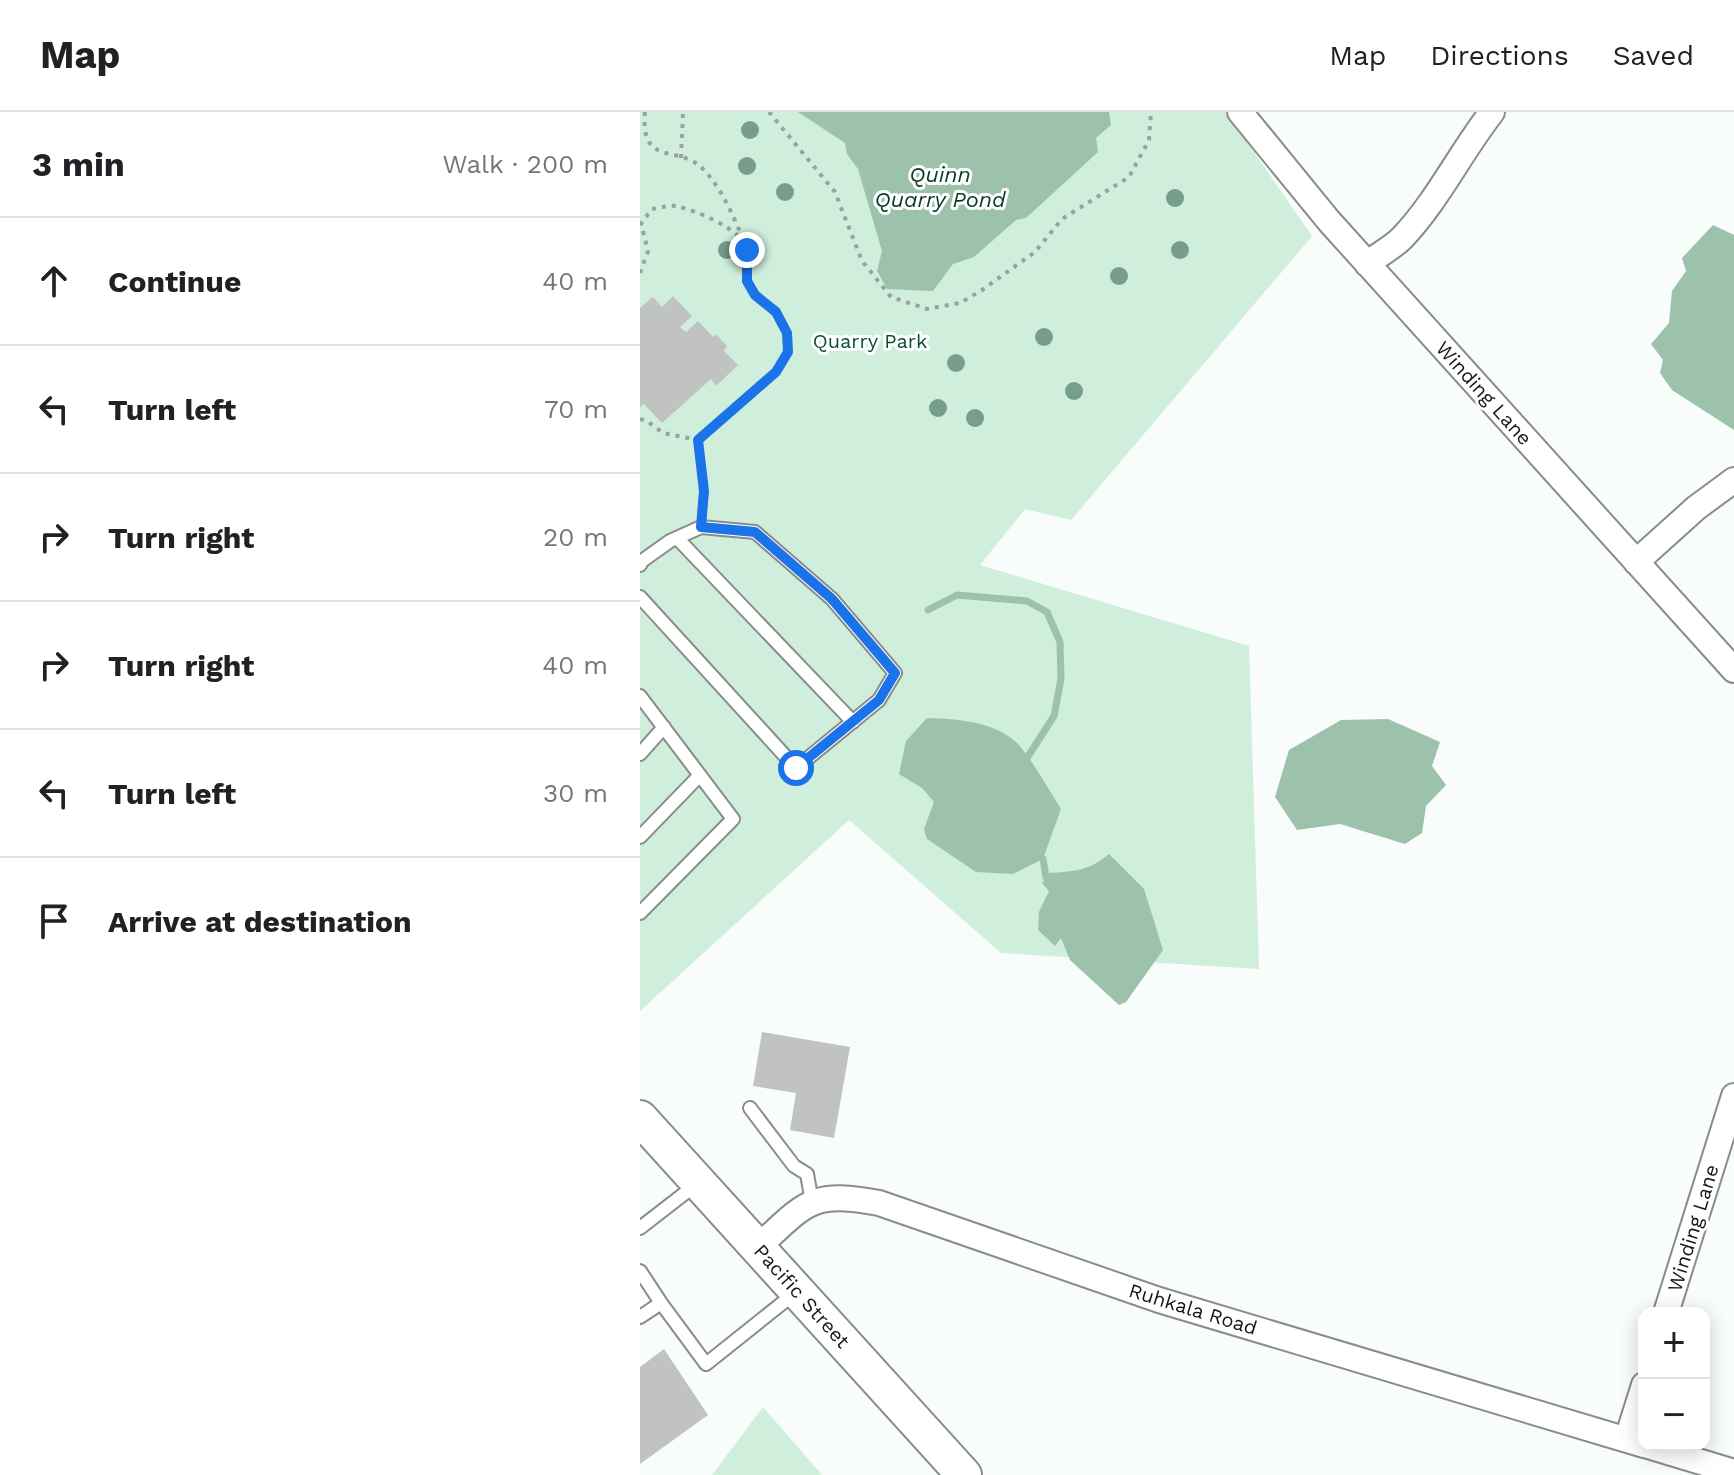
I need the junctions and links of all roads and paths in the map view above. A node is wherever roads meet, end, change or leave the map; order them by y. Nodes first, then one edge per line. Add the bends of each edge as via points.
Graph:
1 (645, 112) edge
2 (683, 112) edge
3 (769, 112) edge
4 (1151, 112) edge
5 (1240, 112) edge
6 (1492, 112) edge
7 (681, 158) junction
8 (640, 225) edge
9 (743, 239) junction
10 (1367, 264) junction
11 (640, 273) edge
12 (640, 419) edge
13 (698, 440) junction
14 (1734, 480) edge
15 (701, 527) junction
16 (677, 538) junction
17 (1636, 562) junction
18 (640, 565) edge
19 (640, 597) edge
20 (1734, 670) edge
21 (640, 696) edge
22 (853, 722) junction
23 (664, 727) junction
24 (640, 754) edge
25 (700, 775) junction
26 (640, 837) edge
27 (640, 913) edge
28 (1734, 1096) edge
29 (750, 1108) dead end
30 (640, 1118) edge
31 (699, 1182) junction
32 (812, 1202) junction
33 (640, 1228) edge
34 (758, 1247) junction
35 (640, 1271) edge
36 (798, 1291) junction
37 (661, 1303) junction
38 (1668, 1307) edge
39 (640, 1317) edge
40 (1638, 1443) edge
41 (1665, 1451) edge
42 (1734, 1472) edge
43 (964, 1475) edge

1 - 7 path via 645,141 654,152
2 - 7 path
3 - 4 path via 835,192 862,261 891,297 927,309 960,303 982,290 1035,252 1062,219 1129,177 1149,140
5 - 10 street, Winding Lane
6 - 10 street via 1435,198 1400,240
7 - 9 path via 701,167 731,210
8 - 9 path via 652,209 672,206 703,213
8 - 11 path via 648,251
9 - 13 path via 747,281 776,312 787,333 788,352 776,372
10 - 17 street, Winding Lane
12 - 13 path via 663,433
13 - 15 path via 704,491
14 - 17 street
15 - 16 lane
15 - 22 lane via 755,532 832,599 895,673 879,700
16 - 18 lane
16 - 22 lane
17 - 20 street, Winding Lane
19 - 22 lane via 796,768
21 - 23 lane
23 - 24 lane
23 - 25 lane
25 - 26 lane
25 - 27 lane via 733,819
28 - 38 street, Winding Lane
29 - 32 lane via 794,1166 807,1174
30 - 31 main road, Pacific Street
31 - 33 lane
31 - 34 main road, Pacific Street
32 - 34 street
32 - 40 street, Ruhkala Road via 837,1198 879,1203 1159,1300
34 - 36 main road, Pacific Street
35 - 37 lane
36 - 37 lane via 706,1364
36 - 43 main road, Pacific Street
37 - 39 lane
41 - 42 street, Ruhkala Road

